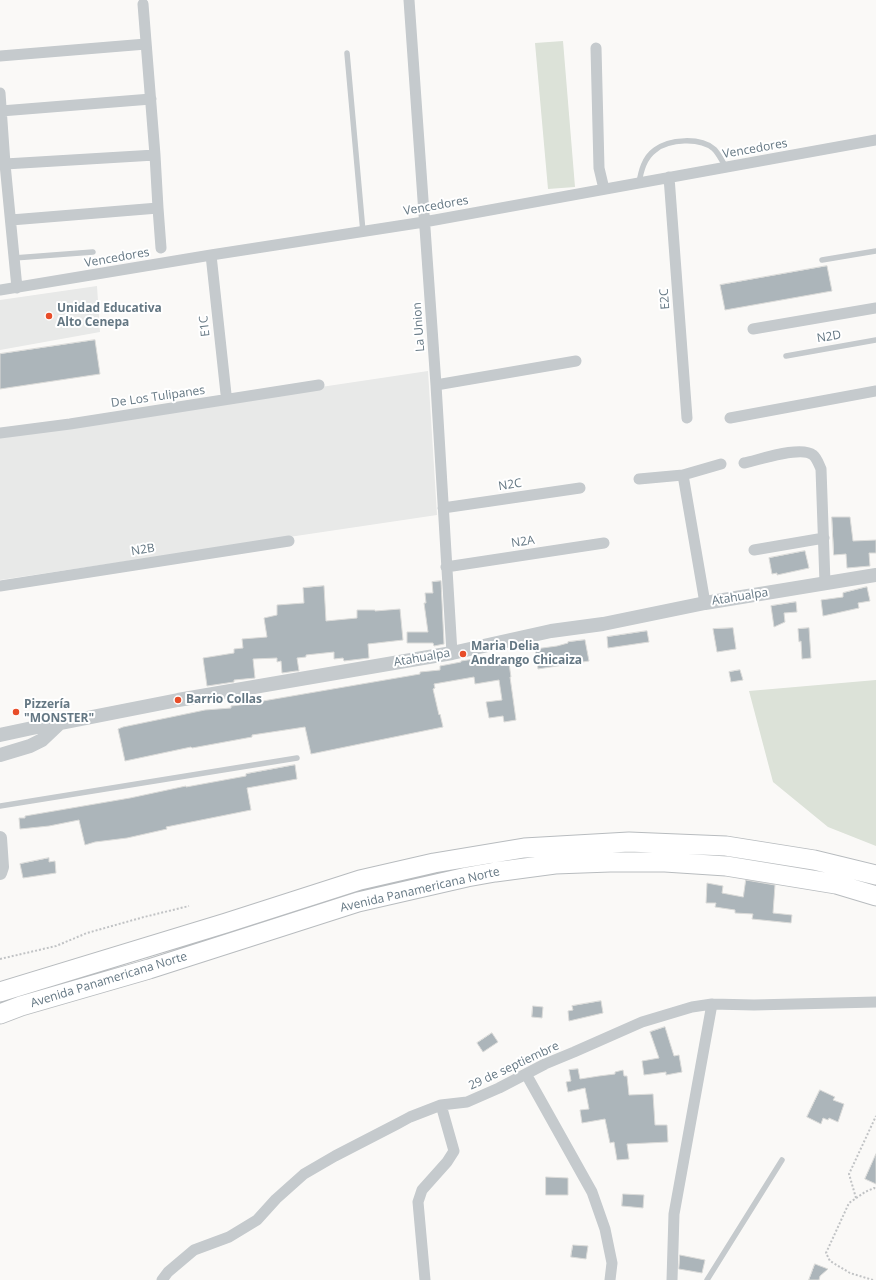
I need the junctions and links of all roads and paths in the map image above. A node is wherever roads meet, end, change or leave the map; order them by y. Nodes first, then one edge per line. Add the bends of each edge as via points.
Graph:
1 (409, 0) edge
2 (143, 4) dead end
3 (146, 44) junction
4 (596, 48) dead end
5 (347, 53) dead end
6 (0, 56) edge
7 (0, 93) edge
8 (151, 99) junction
9 (2, 111) junction
10 (876, 140) edge
11 (155, 155) junction
12 (5, 164) junction
13 (726, 167) junction
14 (669, 177) junction
15 (639, 183) junction
16 (604, 189) junction
17 (158, 208) junction
18 (11, 220) junction
19 (424, 222) junction
20 (363, 232) junction
21 (161, 248) dead end
22 (876, 251) edge
23 (93, 252) dead end
24 (211, 255) junction
25 (14, 258) junction
26 (822, 260) dead end
27 (17, 288) junction
28 (0, 290) edge
29 (876, 308) edge
30 (753, 329) dead end
31 (876, 340) edge
32 (786, 356) dead end
33 (576, 361) dead end
34 (319, 385) dead end
35 (436, 385) junction
36 (876, 391) edge
37 (226, 394) dead end
38 (687, 418) dead end
39 (730, 418) dead end
40 (0, 433) edge
41 (744, 463) dead end
42 (721, 464) dead end
43 (683, 475) junction
44 (639, 479) dead end
45 (580, 488) dead end
46 (443, 508) junction
47 (824, 538) junction
48 (289, 541) dead end
49 (604, 543) dead end
50 (754, 550) dead end
51 (446, 567) junction
52 (876, 575) edge
53 (825, 584) junction
54 (0, 586) edge
55 (704, 603) junction
56 (452, 653) junction
57 (61, 722) junction
58 (0, 735) edge
59 (0, 755) edge
60 (297, 758) dead end
61 (0, 806) edge
62 (0, 838) edge
63 (0, 873) edge
64 (876, 875) edge
65 (876, 896) edge
66 (189, 906) dead end
67 (0, 959) edge
68 (0, 992) edge
69 (876, 1002) edge
70 (712, 1004) junction
71 (0, 1014) edge
72 (526, 1074) junction
73 (441, 1105) junction
74 (876, 1116) edge
75 (782, 1160) dead end
76 (876, 1189) edge
77 (856, 1198) junction
78 (162, 1280) edge
79 (425, 1280) edge
80 (610, 1280) edge
81 (672, 1280) edge
82 (706, 1280) edge
83 (873, 1280) edge

1 - 19 street, La Union
2 - 3 street
3 - 6 street
3 - 8 street
4 - 16 street via 599,168
5 - 20 lane
7 - 9 street
8 - 9 street
8 - 11 street
9 - 12 street
10 - 13 street, Vencedores
11 - 12 street
11 - 17 street
12 - 18 street
13 - 14 street, Vencedores
13 - 15 lane via 718,153 707,144 688,141 663,145 654,150 642,168
14 - 15 street, Vencedores
14 - 38 street, E2C
15 - 16 street, Vencedores
16 - 19 street, Vencedores
17 - 18 street
17 - 21 street
18 - 25 street
19 - 20 street, Vencedores
19 - 35 street, La Union
20 - 24 street, Vencedores
22 - 26 lane
23 - 25 lane
24 - 27 street, Vencedores
24 - 37 street, E1C
25 - 27 street
27 - 28 street, Vencedores
29 - 30 street
31 - 32 lane, N2D
33 - 35 street
34 - 40 street, De Los Tulipanes
35 - 46 street, La Union
36 - 39 street
41 - 47 street via 796,452 806,452 814,456 821,469
42 - 43 street
43 - 44 street
43 - 55 street
45 - 46 street, N2C
46 - 51 street, La Union
47 - 50 street
47 - 53 street
48 - 54 street, N2B
49 - 51 street, N2A
51 - 56 street, La Union
52 - 53 street, Atahualpa
53 - 55 street, Atahualpa
55 - 56 street, Atahualpa via 603,624 551,631
56 - 57 street, Atahualpa
57 - 58 street, Atahualpa
57 - 59 street via 42,740
60 - 61 lane
62 - 63 street
64 - 68 highway, Avenida Panamericana Norte via 814,860 726,846 629,842 524,848 434,863 360,880
65 - 71 highway, Avenida Panamericana Norte via 836,884 726,866 665,862 555,864 495,872 358,902
66 - 67 path via 87,933 56,946
69 - 70 street, 29 de septiembre
70 - 72 street, 29 de septiembre via 692,1007 642,1022
70 - 81 street via 674,1214
72 - 73 street, 29 de septiembre via 466,1102
72 - 80 street via 592,1192 605,1229 612,1263
73 - 78 street, 29 de septiembre via 410,1117 304,1174 257,1220 229,1237 194,1250
73 - 79 street via 454,1151 422,1190 418,1202
74 - 77 path via 849,1174
75 - 82 lane
76 - 77 path
77 - 83 path via 849,1203 826,1253 830,1261 850,1273

